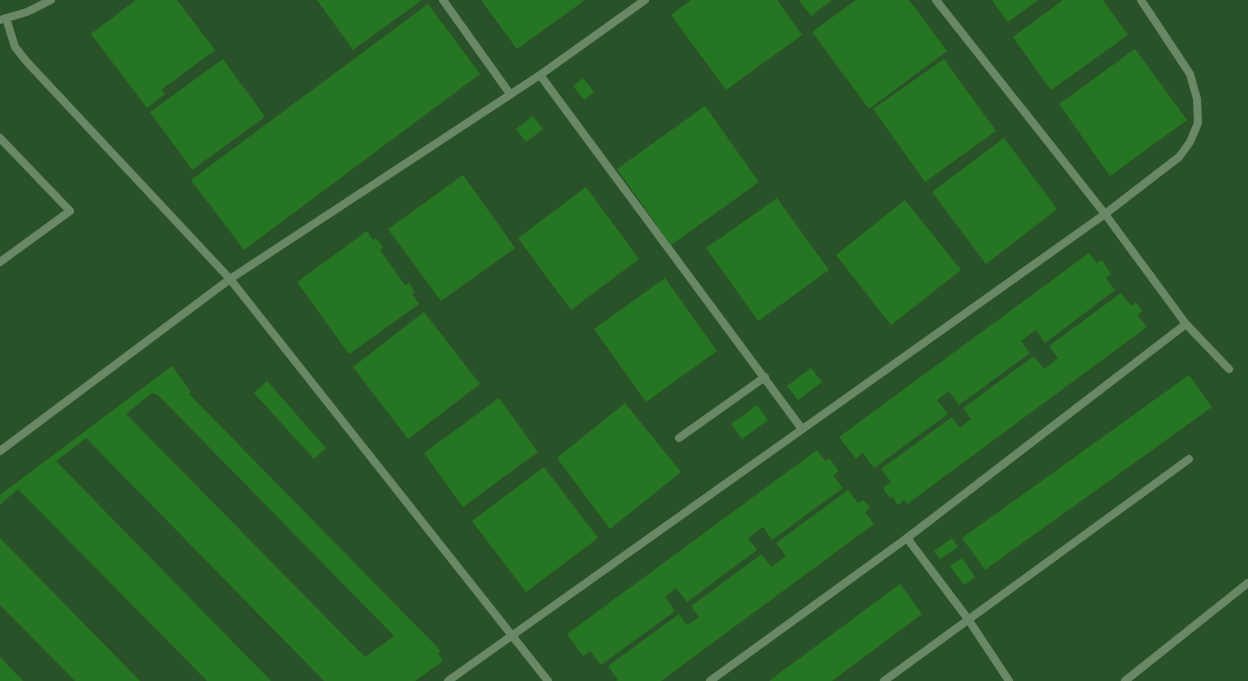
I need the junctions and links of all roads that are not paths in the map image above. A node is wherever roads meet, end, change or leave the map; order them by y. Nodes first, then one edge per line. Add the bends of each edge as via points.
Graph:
1 (51, 0) edge
2 (443, 0) edge
3 (645, 0) edge
4 (936, 0) edge
5 (1140, 0) edge
6 (3, 19) edge
7 (540, 75) junction
8 (510, 94) junction
9 (0, 138) edge
10 (1105, 214) junction
11 (0, 262) edge
12 (230, 279) junction
13 (1186, 324) junction
14 (1229, 369) dead end
15 (765, 377) junction
16 (802, 429) junction
17 (679, 438) dead end
18 (0, 451) edge
19 (1189, 459) dead end
20 (906, 538) junction
21 (1248, 583) edge
22 (968, 620) junction
23 (511, 635) junction
24 (448, 681) edge
25 (548, 681) edge
26 (710, 681) edge
27 (884, 681) edge
28 (1009, 681) edge
29 (1125, 681) edge

1 - 6 street via 27,12
2 - 8 street
3 - 7 street
4 - 10 street
5 - 10 street via 1190,74 1197,99 1198,123 1190,142 1179,157
6 - 12 street via 15,47 27,62
7 - 8 street
7 - 15 street
8 - 12 street
9 - 11 street via 70,211
10 - 13 street
10 - 16 street
12 - 18 street
12 - 23 street
13 - 14 street
13 - 20 street
15 - 16 street
15 - 17 street
16 - 23 street
19 - 22 street
20 - 22 street
20 - 26 street
21 - 29 street
22 - 27 street
22 - 28 street
23 - 24 street
23 - 25 street

